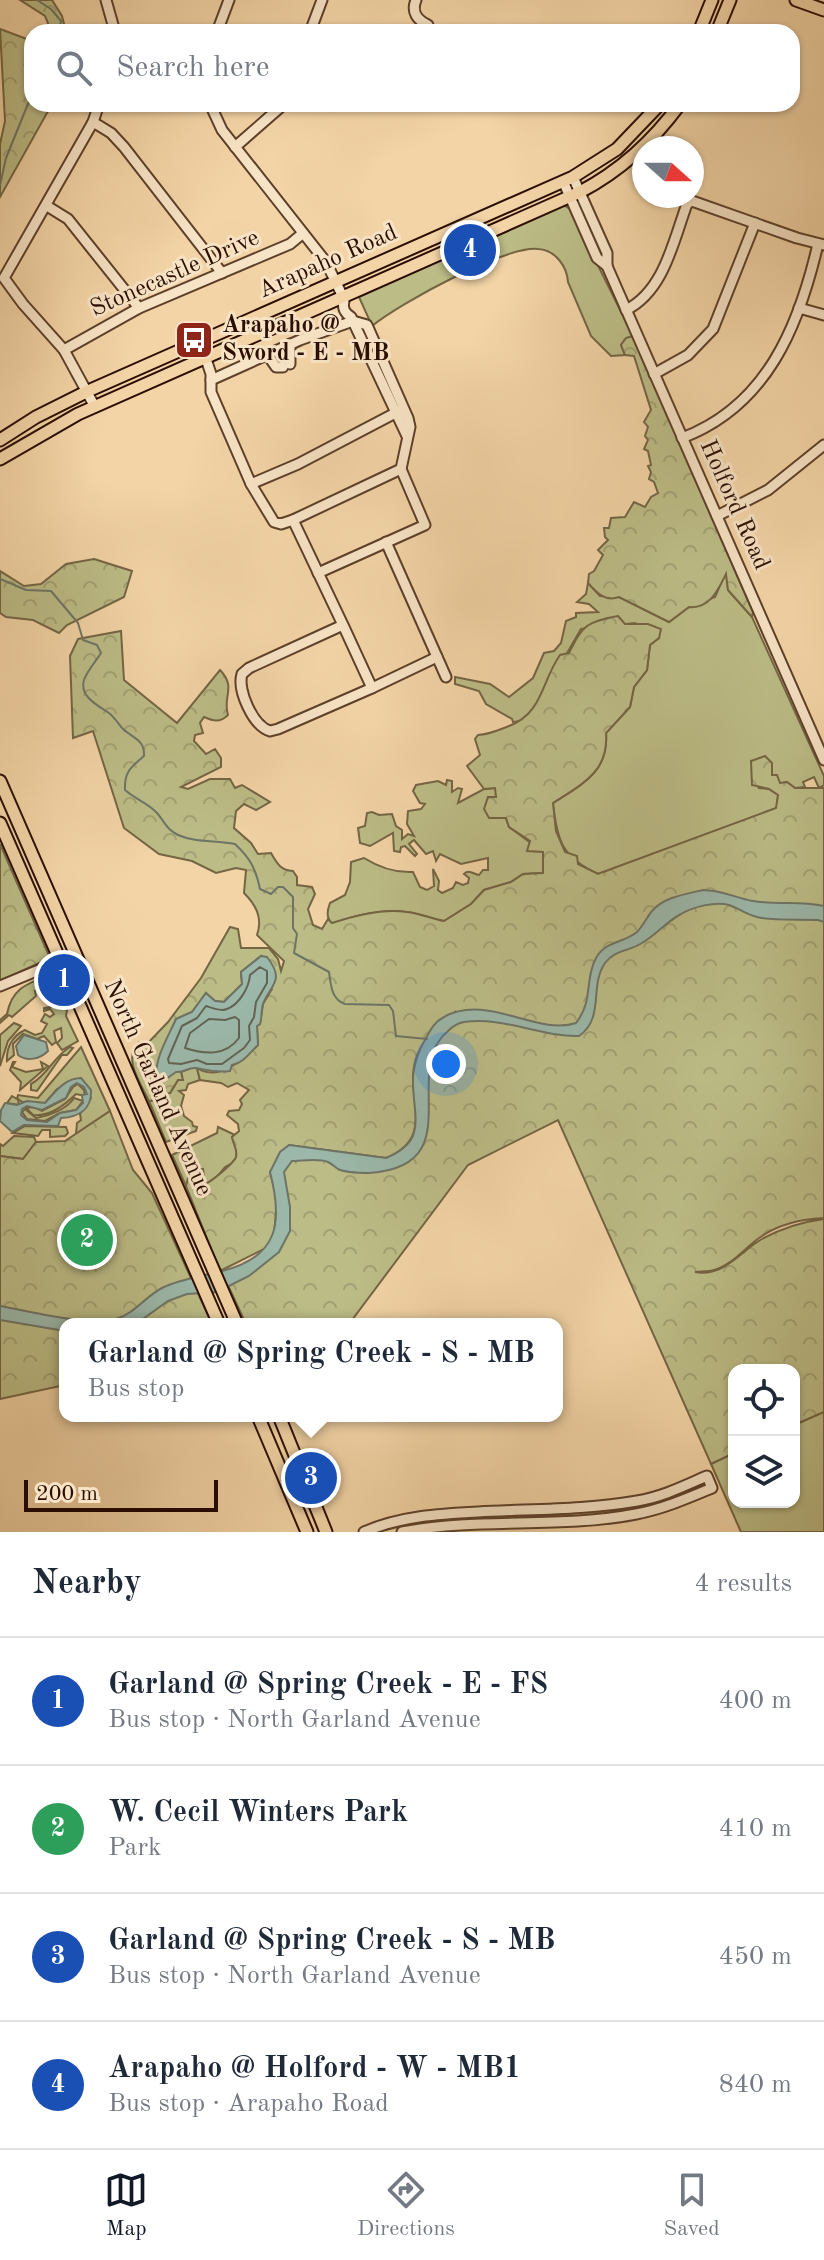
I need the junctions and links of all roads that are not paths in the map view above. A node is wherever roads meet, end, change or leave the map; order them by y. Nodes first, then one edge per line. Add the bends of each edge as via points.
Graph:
1 (106, 0) edge
2 (229, 0) edge
3 (322, 0) edge
4 (416, 0) edge
5 (712, 0) edge
6 (730, 0) edge
7 (796, 0) edge
8 (824, 10) edge
9 (113, 24) edge
10 (220, 24) edge
11 (313, 24) edge
12 (426, 24) edge
13 (702, 24) edge
14 (720, 24) edge
15 (96, 112) edge
16 (214, 112) edge
17 (275, 112) edge
18 (653, 112) edge
19 (658, 112) edge
20 (674, 112) edge
21 (93, 122) junction
22 (664, 125) junction
23 (235, 147) junction
24 (568, 179) junction
25 (575, 194) junction
26 (47, 206) junction
27 (755, 223) junction
28 (302, 234) junction
29 (821, 244) edge
30 (222, 273) junction
31 (336, 282) junction
32 (343, 297) junction
33 (139, 308) junction
34 (799, 308) junction
35 (626, 310) junction
36 (824, 315) edge
37 (290, 344) junction
38 (64, 350) junction
39 (267, 354) junction
40 (206, 359) junction
41 (654, 374) junction
42 (211, 380) junction
43 (88, 391) junction
44 (95, 407) junction
45 (399, 410) junction
46 (682, 438) junction
47 (0, 440) edge
48 (824, 445) edge
49 (0, 459) edge
50 (401, 469) junction
51 (251, 484) junction
52 (717, 516) junction
53 (293, 520) junction
54 (386, 542) junction
55 (318, 573) junction
56 (343, 625) junction
57 (437, 657) junction
58 (446, 677) dead end
59 (372, 688) junction
60 (824, 760) edge
61 (0, 781) edge
62 (0, 823) edge
63 (75, 955) junction
64 (60, 960) junction
65 (0, 986) edge
66 (216, 1318) edge
67 (234, 1318) edge
68 (261, 1422) edge
69 (281, 1422) edge
70 (473, 1512) junction
71 (473, 1526) junction
72 (307, 1532) edge
73 (326, 1532) edge
74 (364, 1532) edge
75 (402, 1532) edge

1 - 9 street
2 - 10 street
3 - 11 street
4 - 12 street via 415,14
5 - 13 main road
6 - 14 main road
7 - 8 main road
15 - 21 street
16 - 23 street
17 - 23 street
18 - 24 main road, Arapaho Road via 617,149
19 - 22 main road
20 - 22 main road, Arapaho Road
21 - 26 street
21 - 30 street via 124,147
22 - 25 main road, Arapaho Road via 634,156
23 - 28 street
24 - 25 street, Holford Road
24 - 31 main road, Arapaho Road
25 - 32 main road, Arapaho Road
25 - 35 street, Holford Road via 607,253 607,266
26 - 33 street via 68,219
26 - 38 street via 4,278
27 - 29 street
27 - 35 street via 692,201 687,204 657,283
27 - 41 street via 713,329 688,355
28 - 30 street, Stonecastle Drive
28 - 31 street
29 - 34 street
30 - 33 street, Stonecastle Drive
31 - 32 street
31 - 43 main road, Arapaho Road
32 - 40 main road, Arapaho Road
33 - 38 street, Stonecastle Drive
34 - 36 street
34 - 46 street via 781,352 755,390 726,415
35 - 41 street, Holford Road
37 - 39 street
37 - 39 street via 286,366 276,367
37 - 45 street via 352,319
38 - 43 street
39 - 42 street
40 - 42 street
40 - 44 main road, Arapaho Road
41 - 46 street, Holford Road
42 - 51 street via 211,392
43 - 44 street
43 - 47 main road, Arapaho Road
44 - 49 main road, Arapaho Road
45 - 50 street via 407,436
45 - 51 street
46 - 52 street, Holford Road
48 - 52 street via 768,490
50 - 53 street
50 - 54 street via 425,525
51 - 53 street via 274,522
52 - 60 street, Holford Road
53 - 55 street
54 - 55 street
54 - 57 street
55 - 56 street
56 - 59 street
56 - 59 street via 249,668 242,674 241,689 260,726 270,731
57 - 58 street
57 - 59 street
61 - 63 main road, North Garland Avenue
62 - 64 main road, North Garland Avenue
63 - 64 street
63 - 67 main road, North Garland Avenue
64 - 65 street
64 - 66 main road, North Garland Avenue
68 - 72 main road
69 - 73 main road
70 - 71 street
70 - 71 street via 638,1501 707,1476 712,1488 637,1514
70 - 74 street via 417,1517
71 - 75 street

